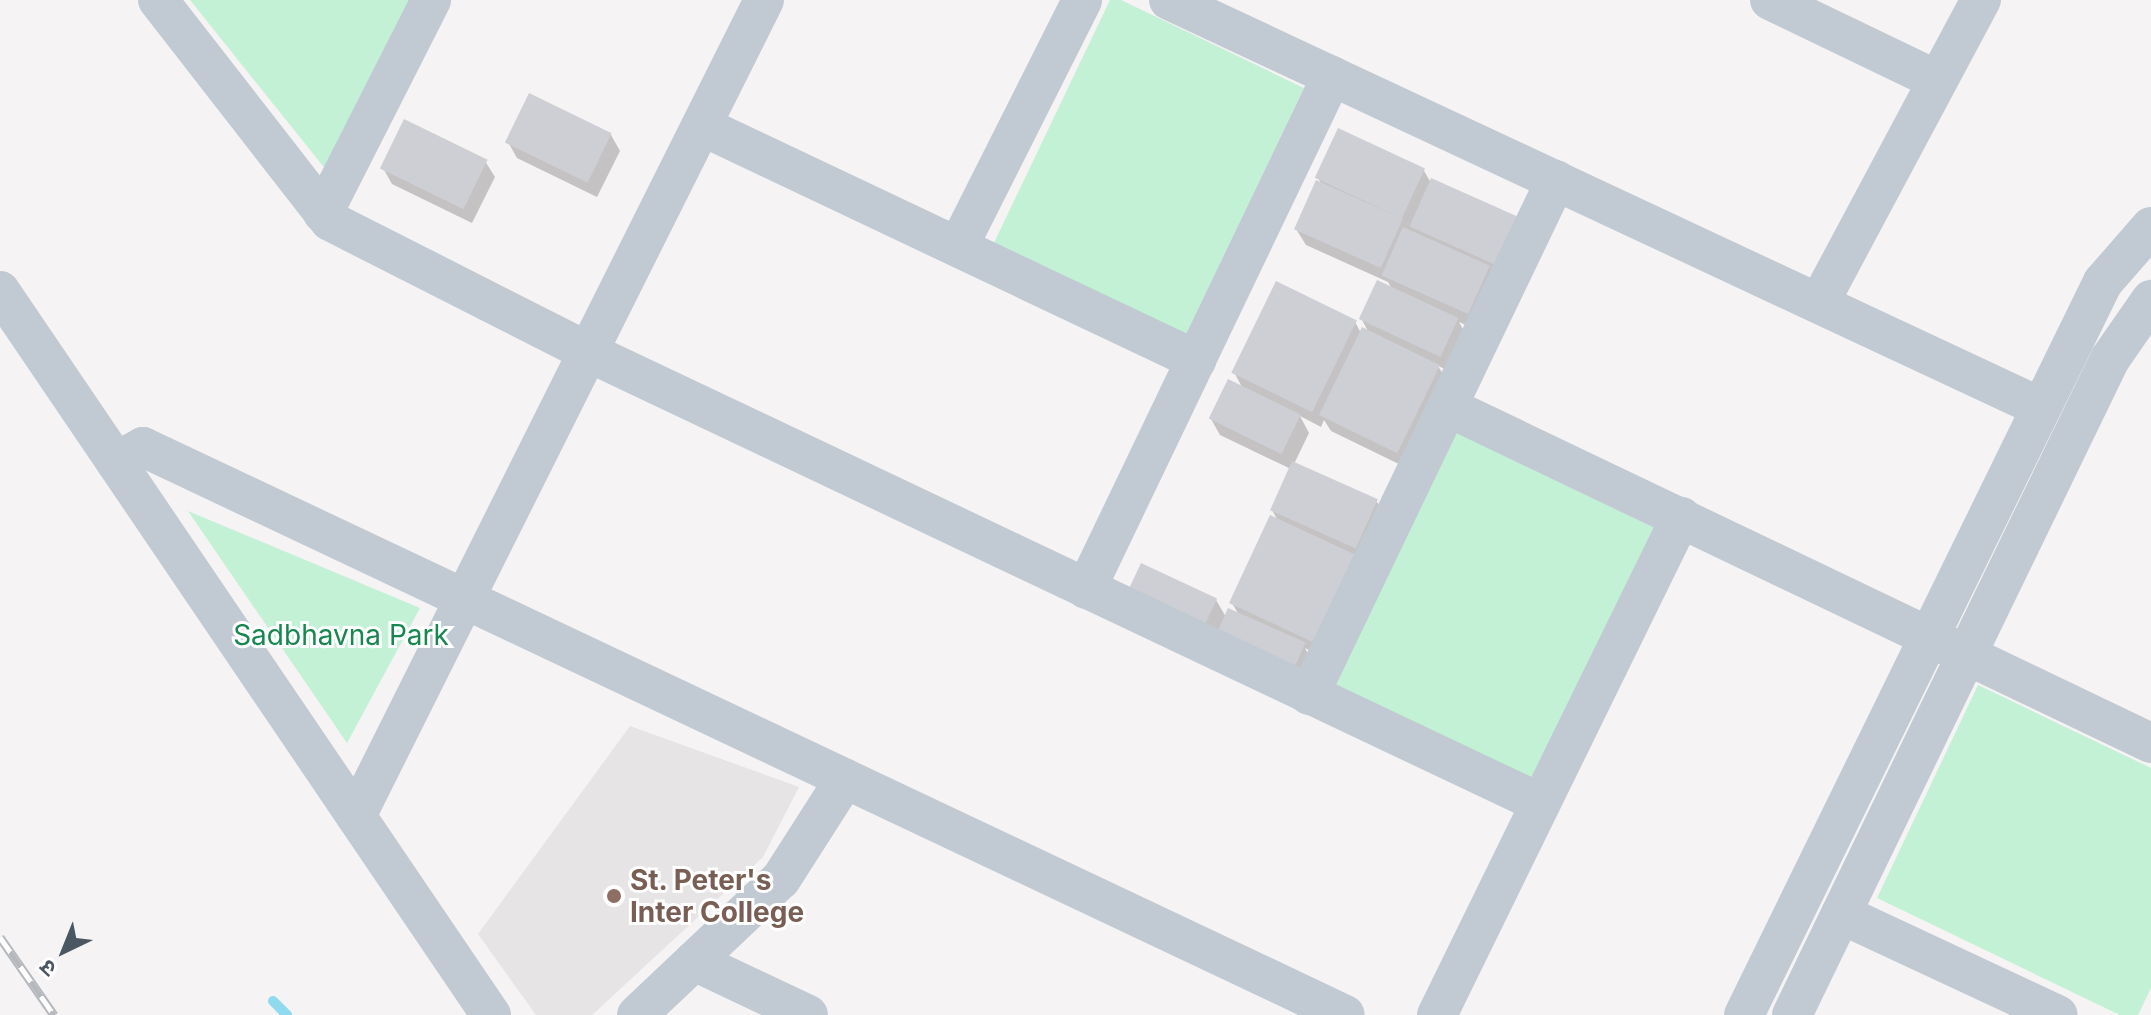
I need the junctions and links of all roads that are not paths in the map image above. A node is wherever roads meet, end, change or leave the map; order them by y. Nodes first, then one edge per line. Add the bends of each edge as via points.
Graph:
1 (158, 0) edge
2 (431, 0) edge
3 (764, 0) edge
4 (1082, 0) edge
5 (1169, 0) edge
6 (1770, 0) edge
7 (1981, 0) edge
8 (1332, 76) junction
9 (1936, 80) junction
10 (702, 126) junction
11 (1556, 180) junction
12 (323, 213) junction
13 (2146, 242) edge
14 (958, 247) junction
15 (0, 291) edge
16 (2151, 300) edge
17 (1819, 303) junction
18 (590, 353) junction
19 (1196, 360) junction
20 (1448, 407) junction
21 (2040, 407) junction
22 (116, 462) junction
23 (1681, 517) junction
24 (1086, 589) junction
25 (467, 602) junction
26 (1928, 633) junction
27 (1968, 652) junction
28 (1309, 695) junction
29 (2151, 743) edge
30 (845, 779) junction
31 (1540, 803) junction
32 (356, 816) junction
33 (1841, 914) junction
34 (694, 961) junction
35 (784, 1010) edge
36 (491, 1015) edge
37 (637, 1015) edge
38 (1345, 1015) edge
39 (1437, 1015) edge
40 (1744, 1015) edge
41 (1792, 1015) edge
42 (2058, 1015) edge

1 - 12 street
2 - 12 street
3 - 10 street
4 - 14 street
5 - 8 street
6 - 9 street
7 - 9 street
8 - 11 street
8 - 19 street
9 - 17 street
10 - 14 street
10 - 18 street
11 - 17 street
11 - 20 street
12 - 18 street
13 - 21 street via 2103,282
14 - 19 street
15 - 22 street
16 - 27 street via 2110,359
17 - 21 street
18 - 24 street
18 - 25 street
19 - 24 street
20 - 23 street
20 - 28 street
21 - 26 street
22 - 25 street via 143,447
22 - 32 street
23 - 26 street
23 - 31 street
24 - 28 street
25 - 30 street
25 - 32 street
26 - 27 street
26 - 40 street
27 - 29 street
27 - 33 street
28 - 31 street
30 - 34 street via 781,879
30 - 38 street
31 - 39 street
32 - 36 street
33 - 41 street
33 - 42 street
34 - 35 street
34 - 37 street

